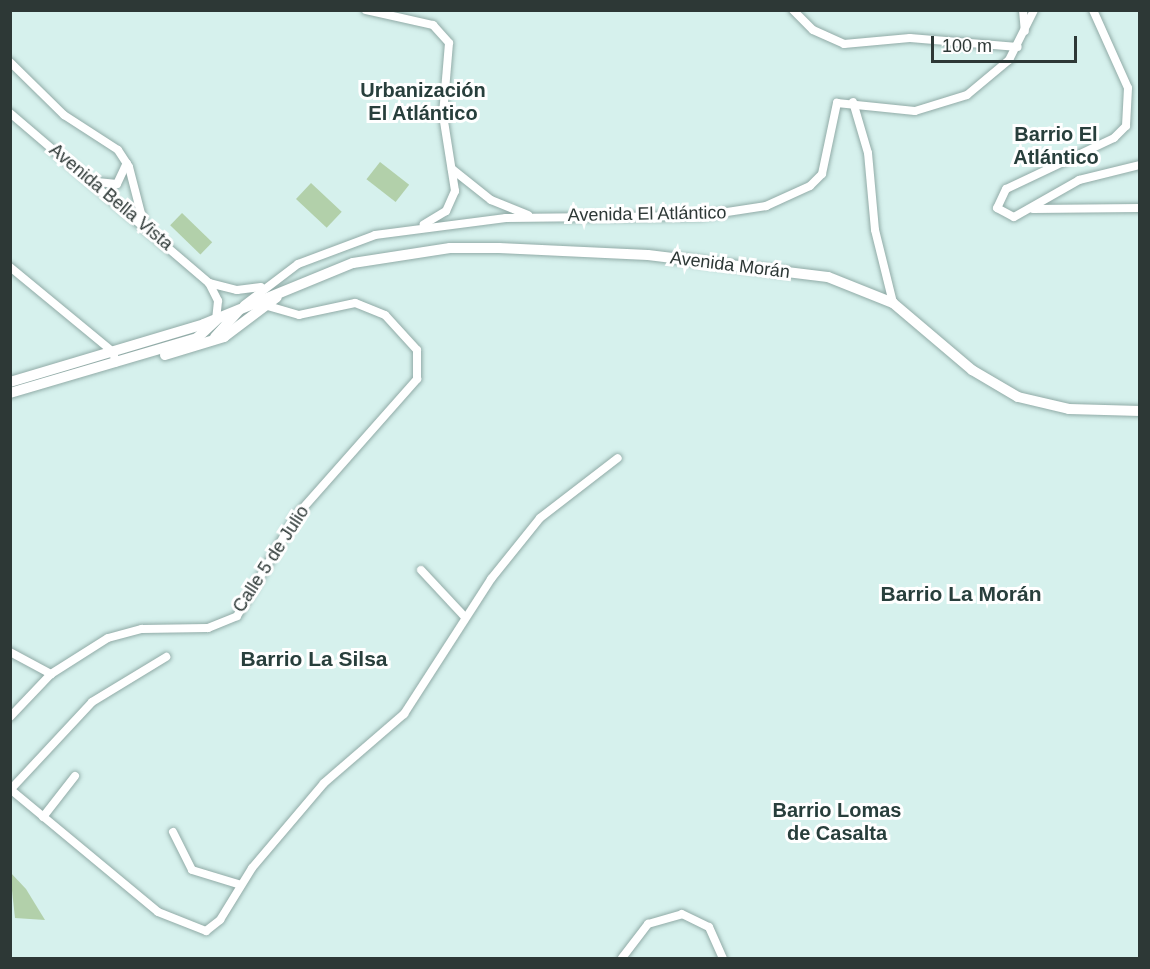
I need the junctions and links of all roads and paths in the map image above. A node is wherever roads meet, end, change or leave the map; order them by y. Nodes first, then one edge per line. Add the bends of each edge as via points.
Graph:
1 (366, 10) edge
2 (793, 10) edge
3 (1023, 10) edge
4 (1034, 10) edge
5 (1093, 10) edge
6 (1026, 33) junction
7 (1018, 47) junction
8 (10, 62) edge
9 (853, 102) junction
10 (10, 113) edge
11 (127, 162) junction
12 (1140, 165) edge
13 (450, 168) junction
14 (88, 178) junction
15 (1140, 208) edge
16 (1033, 209) junction
17 (532, 216) junction
18 (143, 221) junction
19 (402, 230) junction
20 (10, 267) edge
21 (209, 283) junction
22 (266, 286) junction
23 (287, 287) junction
24 (893, 303) junction
25 (268, 306) junction
26 (239, 310) junction
27 (216, 320) junction
28 (206, 344) junction
29 (139, 356) junction
30 (115, 357) junction
31 (10, 382) edge
32 (10, 393) edge
33 (1140, 411) edge
34 (618, 458) dead end
35 (421, 570) dead end
36 (465, 617) junction
37 (10, 652) edge
38 (166, 657) dead end
39 (51, 674) junction
40 (10, 717) edge
41 (75, 776) dead end
42 (11, 789) edge
43 (43, 817) junction
44 (173, 832) dead end
45 (241, 885) junction
46 (622, 958) edge
47 (723, 958) edge

1 - 13 street via 426,22 445,34 451,53 443,115
2 - 7 street via 813,30 844,44 910,38
3 - 6 street
4 - 6 street
5 - 16 street via 1126,82 1126,126 1114,138 1006,189 997,208 1007,218
6 - 7 street
7 - 9 street via 988,82 952,101 915,111
8 - 11 street via 53,106 104,138
9 - 17 street, Avenida El Atlántico via 837,103 832,110 830,152 822,174 810,186 766,206 701,216
9 - 24 street via 868,153 875,230
10 - 14 street, Avenida Bella Vista
11 - 14 street via 117,184
11 - 18 street
12 - 16 street via 1079,180
13 - 17 street via 491,200
13 - 19 street via 455,191 446,211
14 - 18 street, Avenida Bella Vista
15 - 16 street
17 - 19 street, Avenida El Atlántico
18 - 21 street, Avenida Bella Vista
19 - 22 street, Avenida El Atlántico via 337,246
20 - 30 street
21 - 22 street, Avenida Bella Vista via 237,290
21 - 27 street via 218,301
22 - 26 street, Avenida El Atlántico
23 - 24 main road, Avenida Morán via 397,254 499,248 749,265 828,278
23 - 25 main road, Avenida Morán
23 - 26 main road, Avenida Morán
24 - 33 main road, Avenida Morán via 972,370 1018,397 1070,409
25 - 28 main road, Avenida Morán via 246,325
25 - 39 street, Calle 5 de Julio via 299,315 355,303 385,315 417,350 417,379 296,516 237,616 208,628 129,631 89,647
26 - 27 main road, Avenida Morán
26 - 28 main road
27 - 29 main road via 197,338
27 - 30 main road
28 - 29 main road, Avenida Morán via 156,358
29 - 30 main road
30 - 31 main road
30 - 32 main road
34 - 36 street via 540,518
35 - 36 street
36 - 45 street via 404,714 331,776
37 - 39 street
38 - 42 street via 92,702
39 - 40 street, Calle 5 de Julio
41 - 43 street
42 - 43 street
43 - 45 street via 158,912 206,931 220,920
44 - 45 street via 192,870
46 - 47 street via 648,924 682,915 709,927

